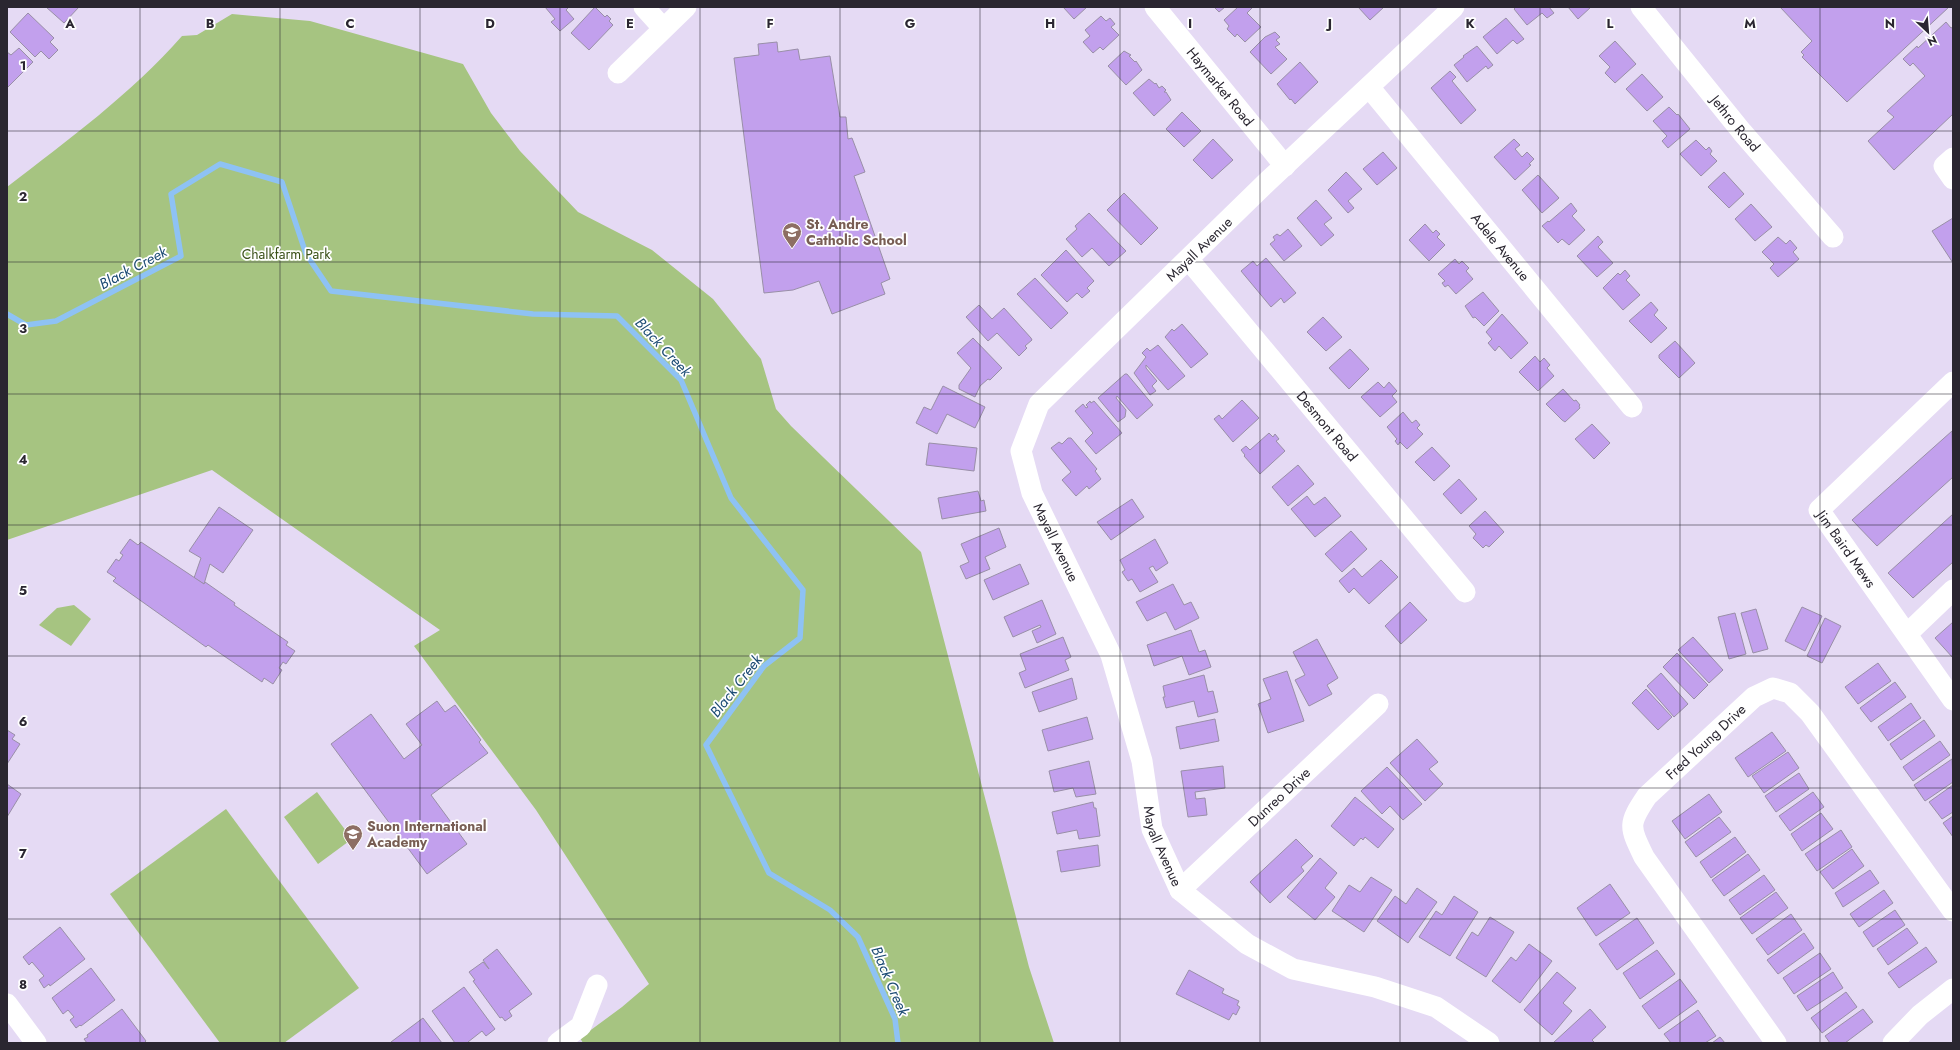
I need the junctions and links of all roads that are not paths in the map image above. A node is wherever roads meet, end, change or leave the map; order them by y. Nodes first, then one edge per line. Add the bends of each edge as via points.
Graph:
1 (644, 7) edge
2 (686, 7) edge
3 (1156, 7) edge
4 (1454, 7) edge
5 (1641, 7) edge
6 (663, 28) junction
7 (618, 73) dead end
8 (1369, 87) junction
9 (1953, 158) edge
10 (1284, 166) junction
11 (1953, 179) edge
12 (1833, 237) dead end
13 (1189, 260) junction
14 (1953, 382) edge
15 (1632, 407) dead end
16 (1953, 590) edge
17 (1465, 592) dead end
18 (1907, 634) junction
19 (1953, 700) edge
20 (1378, 704) dead end
21 (1180, 890) junction
22 (1953, 911) edge
23 (596, 985) dead end
24 (1953, 989) edge
25 (7, 1004) edge
26 (36, 1043) edge
27 (558, 1043) edge
28 (1489, 1043) edge
29 (1776, 1043) edge
30 (1893, 1043) edge

1 - 6 street
2 - 6 street
3 - 10 street, Haymarket Road
4 - 8 street, Mayall Avenue
5 - 12 street, Jethro Road via 1742,132
6 - 7 street
8 - 10 street, Mayall Avenue
8 - 15 street, Adele Avenue
9 - 11 street via 1944,166
10 - 13 street, Mayall Avenue
13 - 17 street, Desmont Road
13 - 21 street, Mayall Avenue via 1039,404 1021,451 1032,493 1111,655 1142,761 1152,829
14 - 18 street, Jim Baird Mews via 1819,510
16 - 18 street
18 - 19 street, Jim Baird Mews
20 - 21 street, Dunreo Drive
21 - 28 street, Mayall Avenue via 1247,944 1293,969 1375,987 1436,1007
22 - 29 street, Fred Young Drive via 1810,713 1790,693 1773,688 1754,697 1647,796 1634,815 1632,833 1644,857
23 - 27 street via 581,1026
24 - 30 street via 1920,1015
25 - 26 street

